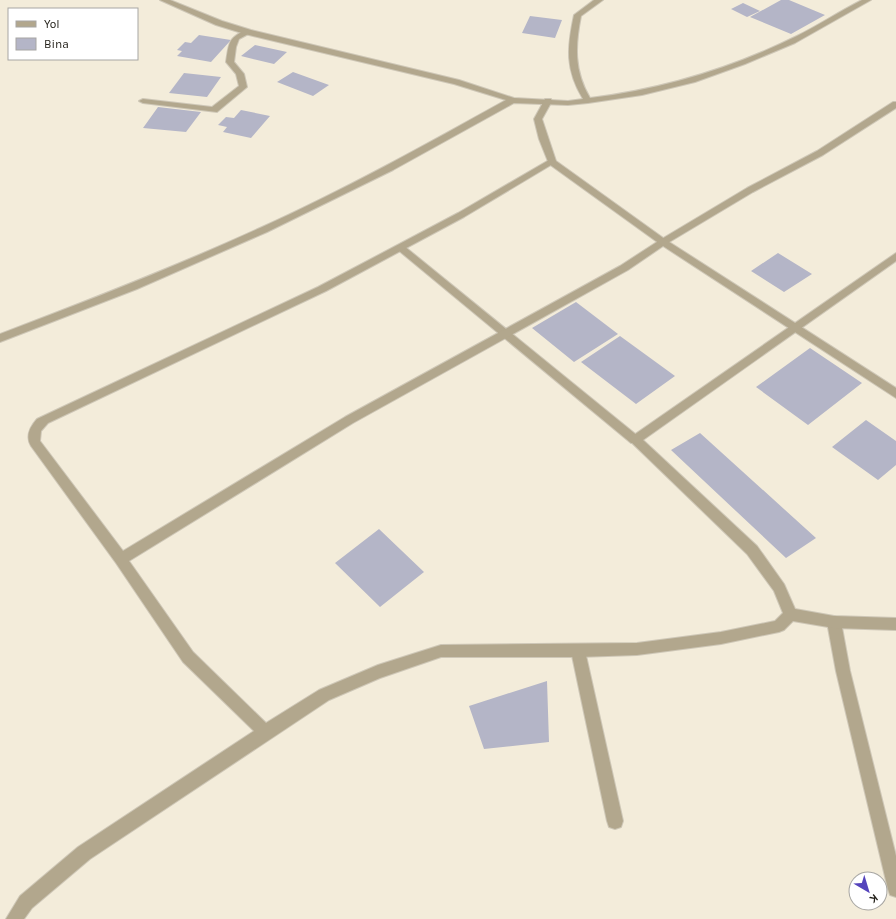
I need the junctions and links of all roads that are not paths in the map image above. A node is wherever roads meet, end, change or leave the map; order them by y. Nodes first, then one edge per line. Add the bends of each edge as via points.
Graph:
1 (166, 0) edge
2 (599, 0) edge
3 (867, 0) edge
4 (248, 32) junction
5 (513, 100) junction
6 (143, 101) dead end
7 (548, 101) junction
8 (588, 101) junction
9 (896, 104) edge
10 (552, 162) junction
11 (663, 242) junction
12 (401, 248) junction
13 (894, 259) edge
14 (793, 328) junction
15 (506, 333) junction
16 (0, 338) edge
17 (896, 394) edge
18 (635, 440) junction
19 (121, 558) junction
20 (790, 614) junction
21 (834, 622) junction
22 (896, 624) edge
23 (578, 651) junction
24 (265, 732) junction
25 (615, 821) dead end
26 (896, 889) edge
27 (14, 919) edge

1 - 4 street via 219,23
2 - 8 street via 578,15 571,49 572,71
3 - 8 street via 793,41 710,76 656,91
4 - 5 street via 456,82
4 - 6 street via 236,38 230,62 240,74 244,87 214,110
5 - 7 street
5 - 16 street via 371,177 263,230 132,287
7 - 8 street
7 - 10 street via 538,119
9 - 11 street via 820,153 762,183
10 - 11 street
10 - 12 street
11 - 14 street
11 - 15 street via 624,268
12 - 15 street
12 - 19 street via 322,289 59,415 52,416 39,425 33,435 35,443
13 - 14 street
14 - 17 street
14 - 18 street
15 - 18 street
15 - 19 street via 349,420
18 - 20 street via 752,550 779,588
19 - 24 street via 188,657
20 - 21 street
20 - 23 street via 779,626 763,630 637,649
21 - 22 street
21 - 26 street via 843,671
23 - 24 street via 441,651 378,672 324,695
23 - 25 street
24 - 27 street via 84,853 26,902

